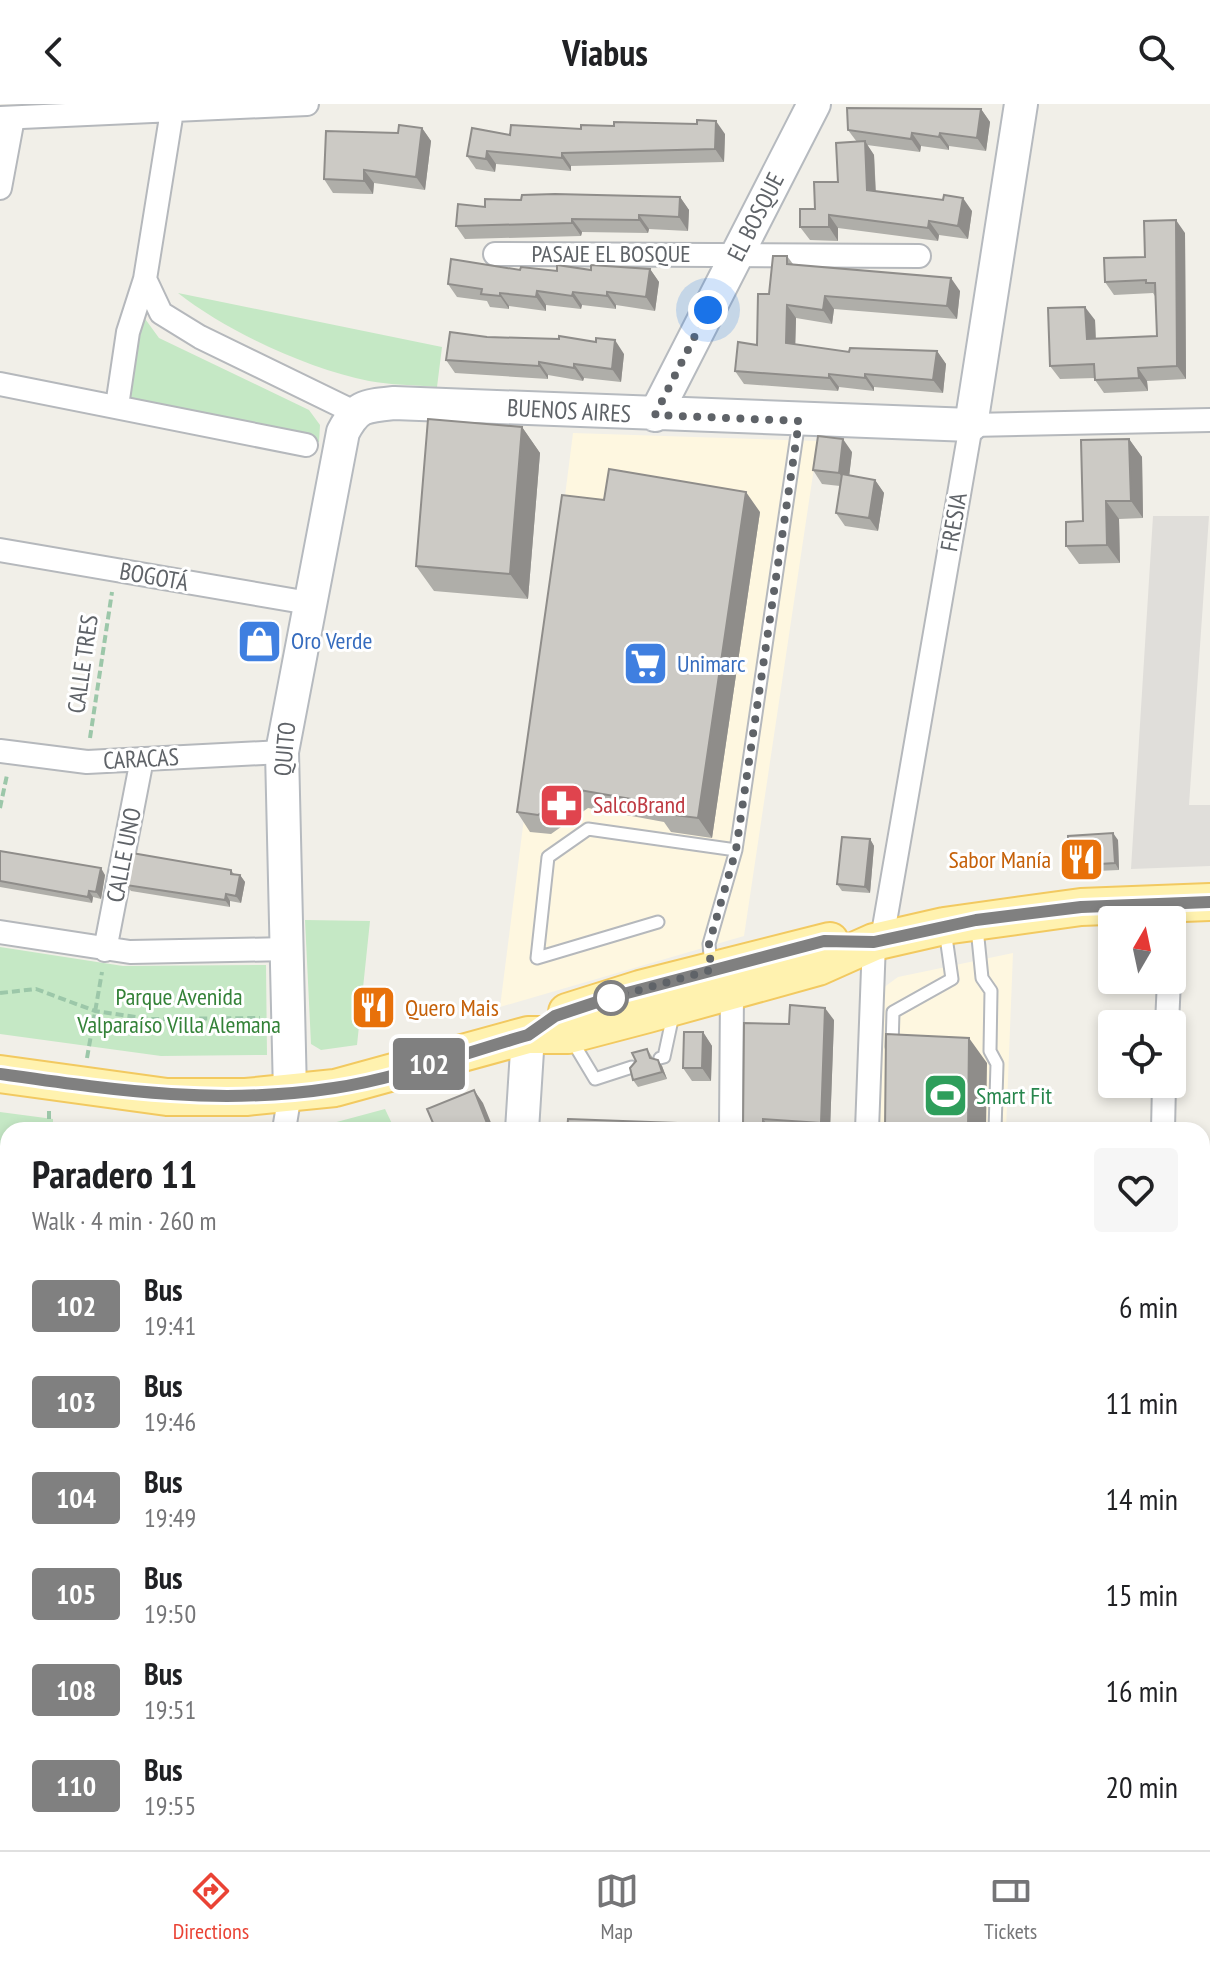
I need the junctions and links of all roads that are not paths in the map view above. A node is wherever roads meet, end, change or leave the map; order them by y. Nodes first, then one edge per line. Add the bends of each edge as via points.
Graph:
1 (307, 104) edge
2 (814, 104) edge
3 (1021, 104) edge
4 (172, 111) junction
5 (7, 118) edge
6 (0, 188) edge
7 (495, 254) dead end
8 (736, 255) junction
9 (919, 256) dead end
10 (145, 279) junction
11 (0, 384) edge
12 (117, 406) junction
13 (354, 412) junction
14 (655, 415) junction
15 (1210, 420) edge
16 (799, 421) junction
17 (971, 425) junction
18 (306, 445) dead end
19 (0, 550) edge
20 (309, 603) junction
21 (6, 752) edge
22 (282, 752) junction
23 (142, 759) junction
24 (736, 850) junction
25 (1210, 902) edge
26 (1098, 908) edge
27 (1186, 908) edge
28 (658, 922) dead end
29 (960, 923) junction
30 (0, 932) edge
31 (878, 940) junction
32 (288, 949) junction
33 (105, 950) junction
34 (722, 980) junction
35 (675, 1007) junction
36 (528, 1035) junction
37 (568, 1035) junction
38 (892, 1056) edge
39 (660, 1058) edge
40 (632, 1067) edge
41 (0, 1074) edge
42 (290, 1093) junction
43 (1164, 1098) edge
44 (285, 1122) edge
45 (523, 1122) edge
46 (731, 1122) edge
47 (867, 1122) edge
48 (995, 1122) edge
49 (1163, 1122) edge

1 - 4 street
2 - 8 main road, EL BOSQUE
3 - 17 main road, FRESIA
4 - 5 street
4 - 10 street
5 - 6 street
7 - 8 street, PASAJE EL BOSQUE
8 - 9 street, PASAJE EL BOSQUE
8 - 14 main road, EL BOSQUE
10 - 12 street via 128,332
10 - 13 street via 161,313
11 - 12 street
12 - 18 street
13 - 14 main road, BUENOS AIRES via 394,403
13 - 20 main road, QUITO via 343,432
14 - 16 main road, BUENOS AIRES
15 - 17 street, BUENOS AIRES
16 - 17 main road, BUENOS AIRES
16 - 24 lane
17 - 31 street, FRESIA
19 - 20 street, BOGOTÁ
20 - 22 main road, QUITO
21 - 23 street, CARACAS via 87,762
22 - 23 street, CARACAS
22 - 32 main road, QUITO
23 - 33 street, CALLE UNO
24 - 28 lane via 588,829 548,857 537,958
24 - 34 lane via 709,944
25 - 27 main road
26 - 29 main road
29 - 31 main road
29 - 38 lane via 952,979 893,1012
29 - 48 lane via 991,991
30 - 33 street
31 - 34 main road via 818,967
31 - 47 street, FRESIA
32 - 33 street
32 - 42 main road, QUITO
34 - 35 main road
34 - 36 main road via 555,1016
34 - 46 street
35 - 37 main road
35 - 39 lane
36 - 37 main road
36 - 42 main road via 370,1081
36 - 45 main road
37 - 40 lane via 595,1079
41 - 42 main road via 167,1097
42 - 44 street
43 - 49 street

